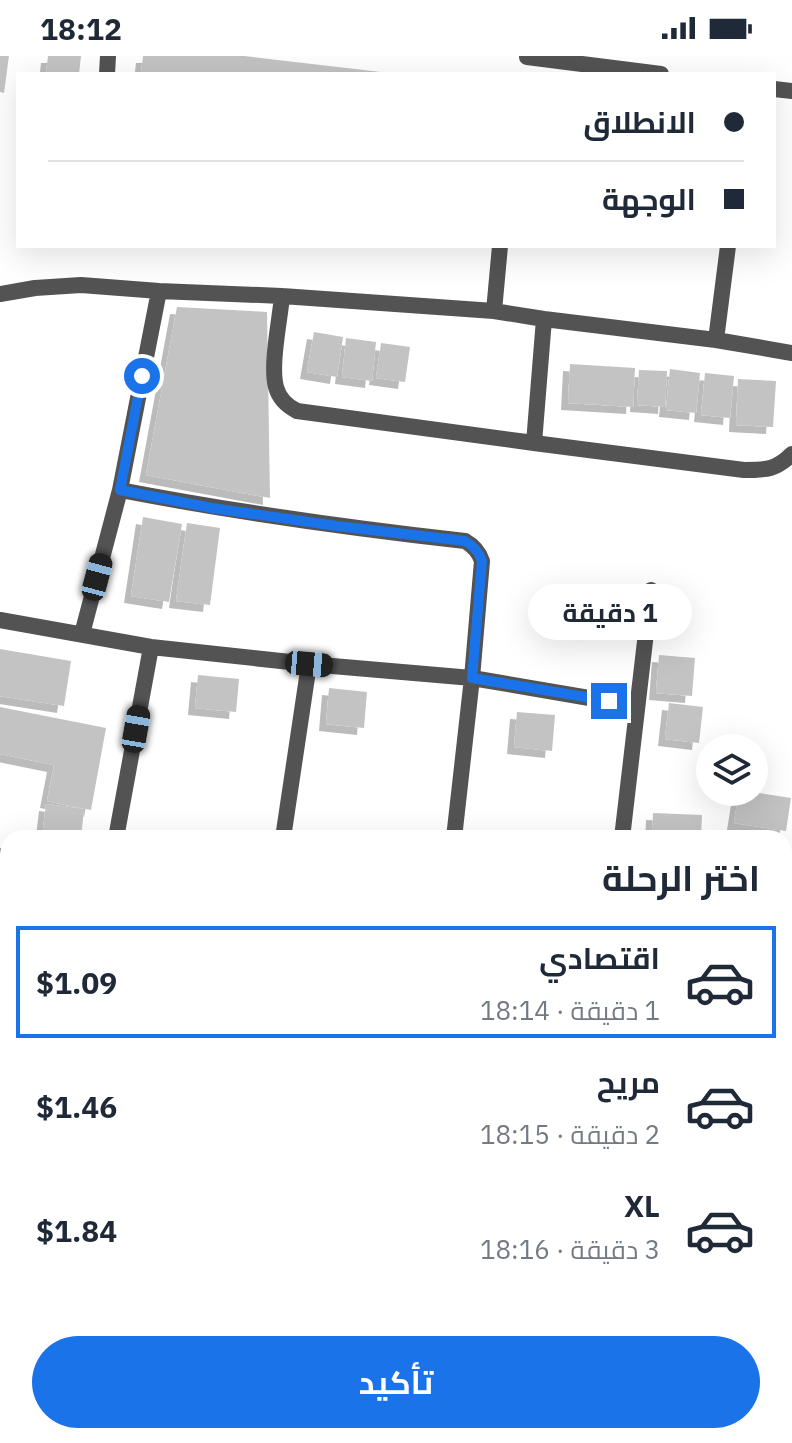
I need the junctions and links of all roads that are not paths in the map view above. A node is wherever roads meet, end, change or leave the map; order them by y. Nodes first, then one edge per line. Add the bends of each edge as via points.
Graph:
1 (528, 56) edge
2 (646, 72) edge
3 (500, 248) edge
4 (728, 248) edge
5 (159, 291) junction
6 (0, 294) edge
7 (282, 296) junction
8 (494, 311) junction
9 (544, 319) junction
10 (716, 340) junction
11 (792, 353) edge
12 (534, 443) junction
13 (792, 454) edge
14 (120, 490) junction
15 (651, 590) dead end
16 (0, 620) edge
17 (82, 634) junction
18 (151, 647) junction
19 (309, 664) junction
20 (472, 678) junction
21 (636, 706) junction
22 (117, 830) edge
23 (284, 830) edge
24 (455, 830) edge
25 (623, 830) edge

1 - 2 street
3 - 8 street
4 - 10 street
5 - 6 street via 81,285
5 - 7 street
5 - 14 street
7 - 8 street
7 - 12 street via 274,372 279,395 290,407
8 - 9 street
9 - 10 street
9 - 12 street
10 - 11 street
12 - 13 street via 744,470 768,470
14 - 17 street
14 - 20 street via 212,508 465,541 482,561
15 - 21 street
16 - 17 street
17 - 18 street
18 - 19 street
18 - 22 street
19 - 20 street
19 - 23 street
20 - 21 street
20 - 24 street
21 - 25 street

